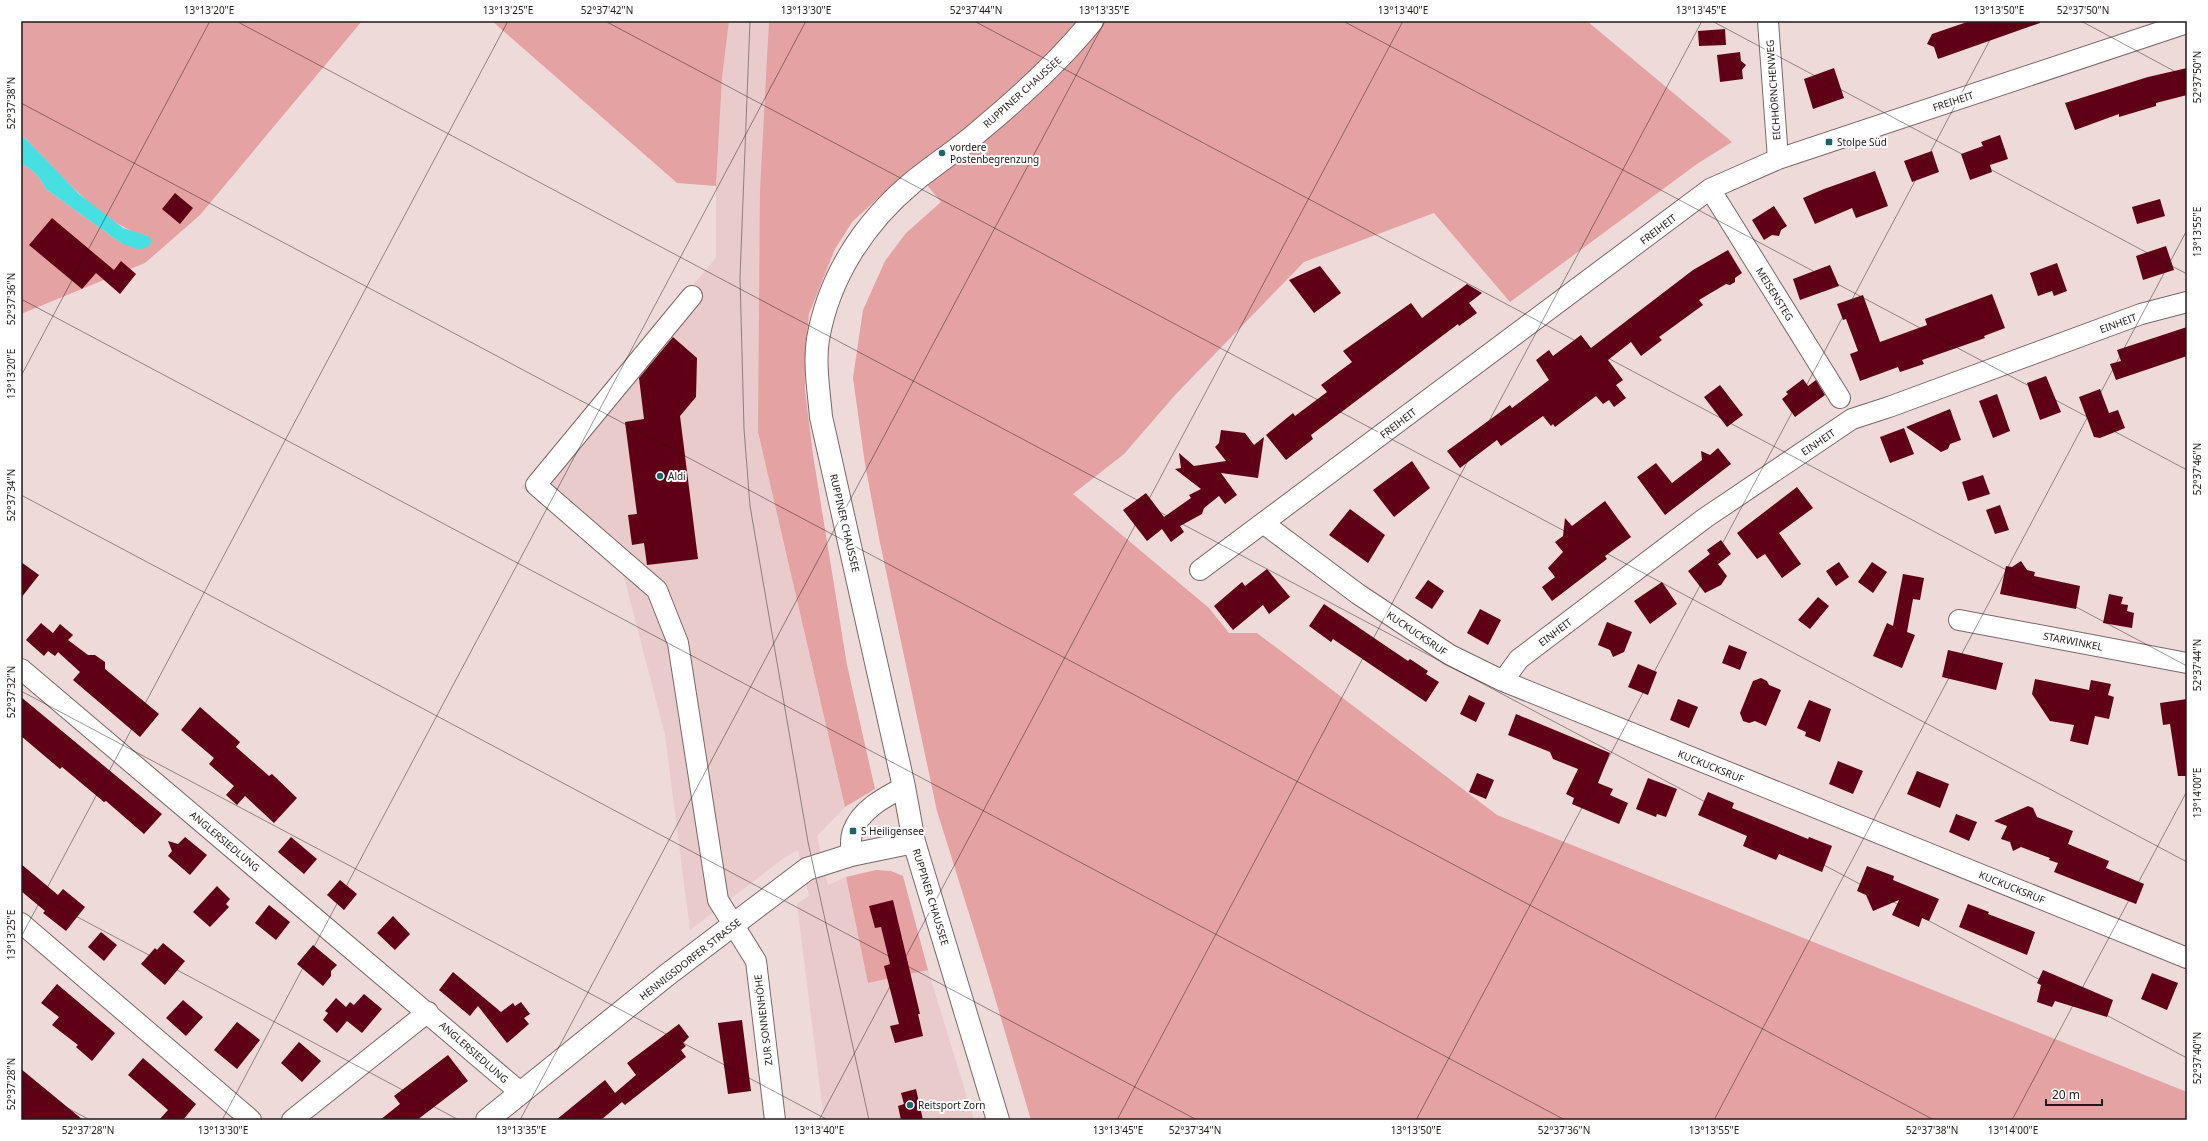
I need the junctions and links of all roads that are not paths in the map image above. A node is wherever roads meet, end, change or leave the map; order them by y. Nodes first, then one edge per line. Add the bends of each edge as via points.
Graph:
1 (1092, 21) edge
2 (1768, 21) edge
3 (2187, 23) edge
4 (1778, 159) junction
5 (1710, 189) junction
6 (692, 296) dead end
7 (2187, 302) edge
8 (1840, 398) dead end
9 (1263, 523) junction
10 (1200, 570) dead end
11 (1959, 620) dead end
12 (2187, 663) edge
13 (21, 669) edge
14 (1503, 681) junction
15 (904, 787) junction
16 (914, 842) junction
17 (851, 855) junction
18 (21, 924) edge
19 (734, 927) junction
20 (2187, 958) edge
21 (428, 1012) junction
22 (520, 1092) junction
23 (496, 1117) edge
24 (251, 1120) edge
25 (292, 1120) edge
26 (775, 1120) edge
27 (998, 1120) edge

1 - 15 main road, RUPPINER CHAUSSEE via 1031,87 976,134 913,182 876,217 860,237 840,272 818,340 821,417
2 - 4 street, EICHHÖRNCHENWEG
3 - 4 street, FREIHEIT
4 - 5 street, FREIHEIT
5 - 8 street, MEISENSTEG
5 - 9 street, FREIHEIT
6 - 19 street, ZUR SONNENHÖHE via 536,486 657,590 678,643 718,900
7 - 14 street, EINHEIT via 2141,314 1852,419 1705,518 1519,659
9 - 10 street, FREIHEIT
9 - 14 street, KUCKUCKSRUF via 1358,594 1450,655
11 - 12 street, STARWINKEL
13 - 21 street, ANGLERSIEDLUNG
14 - 20 street, KUCKUCKSRUF
15 - 16 main road, RUPPINER CHAUSSEE
15 - 17 street via 877,801 862,818 852,831
16 - 17 main road, HENNIGSDORFER STRASSE
16 - 27 main road, RUPPINER CHAUSSEE
17 - 19 main road, HENNIGSDORFER STRASSE via 807,869
18 - 24 street
19 - 22 main road, HENNIGSDORFER STRASSE via 667,975
19 - 26 street, ZUR SONNENHÖHE via 756,960
21 - 22 street, ANGLERSIEDLUNG
21 - 25 street
22 - 23 main road, HENNIGSDORFER STRASSE

